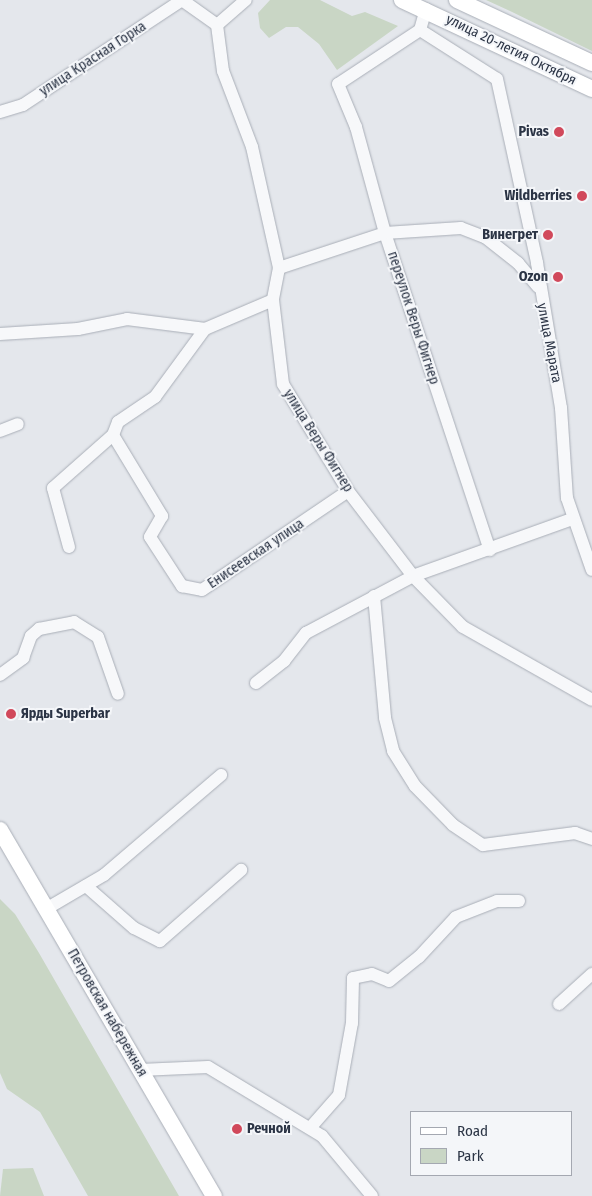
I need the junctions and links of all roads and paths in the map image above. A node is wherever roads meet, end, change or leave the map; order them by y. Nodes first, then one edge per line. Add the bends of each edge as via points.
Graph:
1 (182, 0) edge
2 (246, 0) edge
3 (402, 0) edge
4 (457, 0) edge
5 (426, 10) junction
6 (216, 25) junction
7 (420, 30) junction
8 (592, 63) edge
9 (592, 89) edge
10 (0, 112) edge
11 (385, 233) junction
12 (279, 268) junction
13 (538, 288) junction
14 (273, 300) junction
15 (205, 329) junction
16 (0, 334) edge
17 (18, 424) dead end
18 (0, 431) edge
19 (113, 436) junction
20 (348, 491) junction
21 (572, 519) junction
22 (69, 547) dead end
23 (490, 550) junction
24 (592, 570) edge
25 (413, 576) junction
26 (374, 596) junction
27 (0, 675) edge
28 (256, 683) dead end
29 (118, 694) dead end
30 (592, 700) edge
31 (221, 775) dead end
32 (0, 830) edge
33 (592, 838) edge
34 (241, 870) dead end
35 (86, 886) junction
36 (519, 900) dead end
37 (46, 909) junction
38 (592, 974) edge
39 (559, 1004) dead end
40 (140, 1070) junction
41 (310, 1128) junction
42 (214, 1196) edge
43 (372, 1196) edge

1 - 6 street
1 - 10 street, улица Красная Горка via 23,105
2 - 6 street
3 - 5 main road, улица 20-летия Октября
4 - 8 main road, улица 20-летия Октября
5 - 7 street
5 - 9 main road, улица 20-летия Октября
6 - 12 street, улица Веры Фигнер via 223,71 252,147
7 - 11 street, переулок Веры Фигнер via 338,84 356,127
7 - 13 street, улица Марата via 496,79 537,263
11 - 12 street
11 - 13 street via 461,228 485,237 518,262
11 - 23 street, переулок Веры Фигнер
12 - 14 street, улица Веры Фигнер
13 - 21 street, улица Марата via 561,408 561,456
14 - 15 street
14 - 20 street, улица Веры Фигнер via 283,384
15 - 16 street via 127,319 78,329
15 - 19 street via 155,397 118,422
17 - 18 street
19 - 20 street, Енисеевская улица via 162,516 150,537 182,586 202,590
19 - 22 street via 53,488
20 - 25 street, улица Веры Фигнер
21 - 23 street
21 - 24 street, улица Марата
23 - 25 street
25 - 26 street
25 - 30 street, улица Веры Фигнер via 462,628
26 - 28 street via 306,633 284,661
26 - 33 street via 385,718 393,751 416,786 453,825 483,845 575,833
27 - 29 street via 22,658 31,636 39,628 74,622 98,637
31 - 35 street
32 - 37 main road, Петровская набережная
34 - 35 street via 160,941 134,928
35 - 37 street
36 - 41 street via 496,901 456,917 420,957 389,981 372,974 353,978 352,1023 339,1095
37 - 40 main road, Петровская набережная
38 - 39 street
40 - 41 street via 208,1067
40 - 42 main road, Петровская набережная
41 - 43 street via 322,1136

